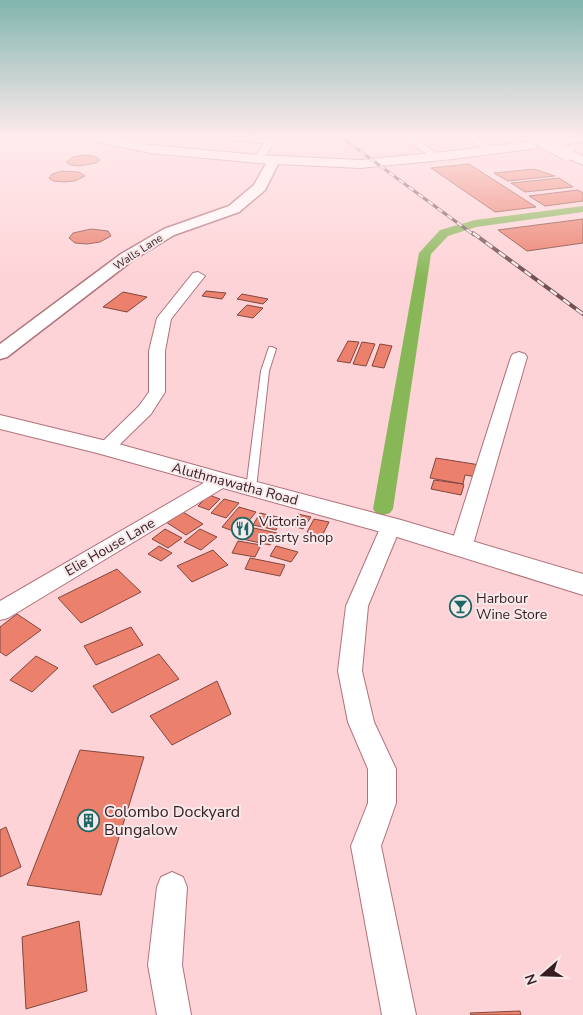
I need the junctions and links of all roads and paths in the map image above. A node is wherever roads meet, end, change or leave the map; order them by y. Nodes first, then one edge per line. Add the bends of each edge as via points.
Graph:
1 (261, 184) edge
2 (198, 276) dead end
3 (272, 349) dead end
4 (0, 353) edge
5 (519, 357) dead end
6 (0, 422) edge
7 (106, 448) junction
8 (221, 481) junction
9 (251, 490) junction
10 (391, 526) junction
11 (461, 548) junction
12 (583, 584) edge
13 (0, 612) edge
14 (172, 887) dead end
15 (174, 1015) edge
16 (399, 1015) edge

1 - 4 street, Walls Lane via 234,209 169,232 127,257
2 - 7 street via 164,318 157,351 157,392 145,410
3 - 9 lane via 265,371
5 - 11 street
6 - 7 main road, Aluthmawatha Road
7 - 8 main road, Aluthmawatha Road
8 - 9 main road, Aluthmawatha Road
8 - 13 street, Elie House Lane
9 - 10 main road, Aluthmawatha Road
10 - 11 main road, Aluthmawatha Road
10 - 16 street via 356,606 350,671 361,722 382,770 382,804 366,846
11 - 12 main road, Aluthmawatha Road
14 - 15 street via 165,964

